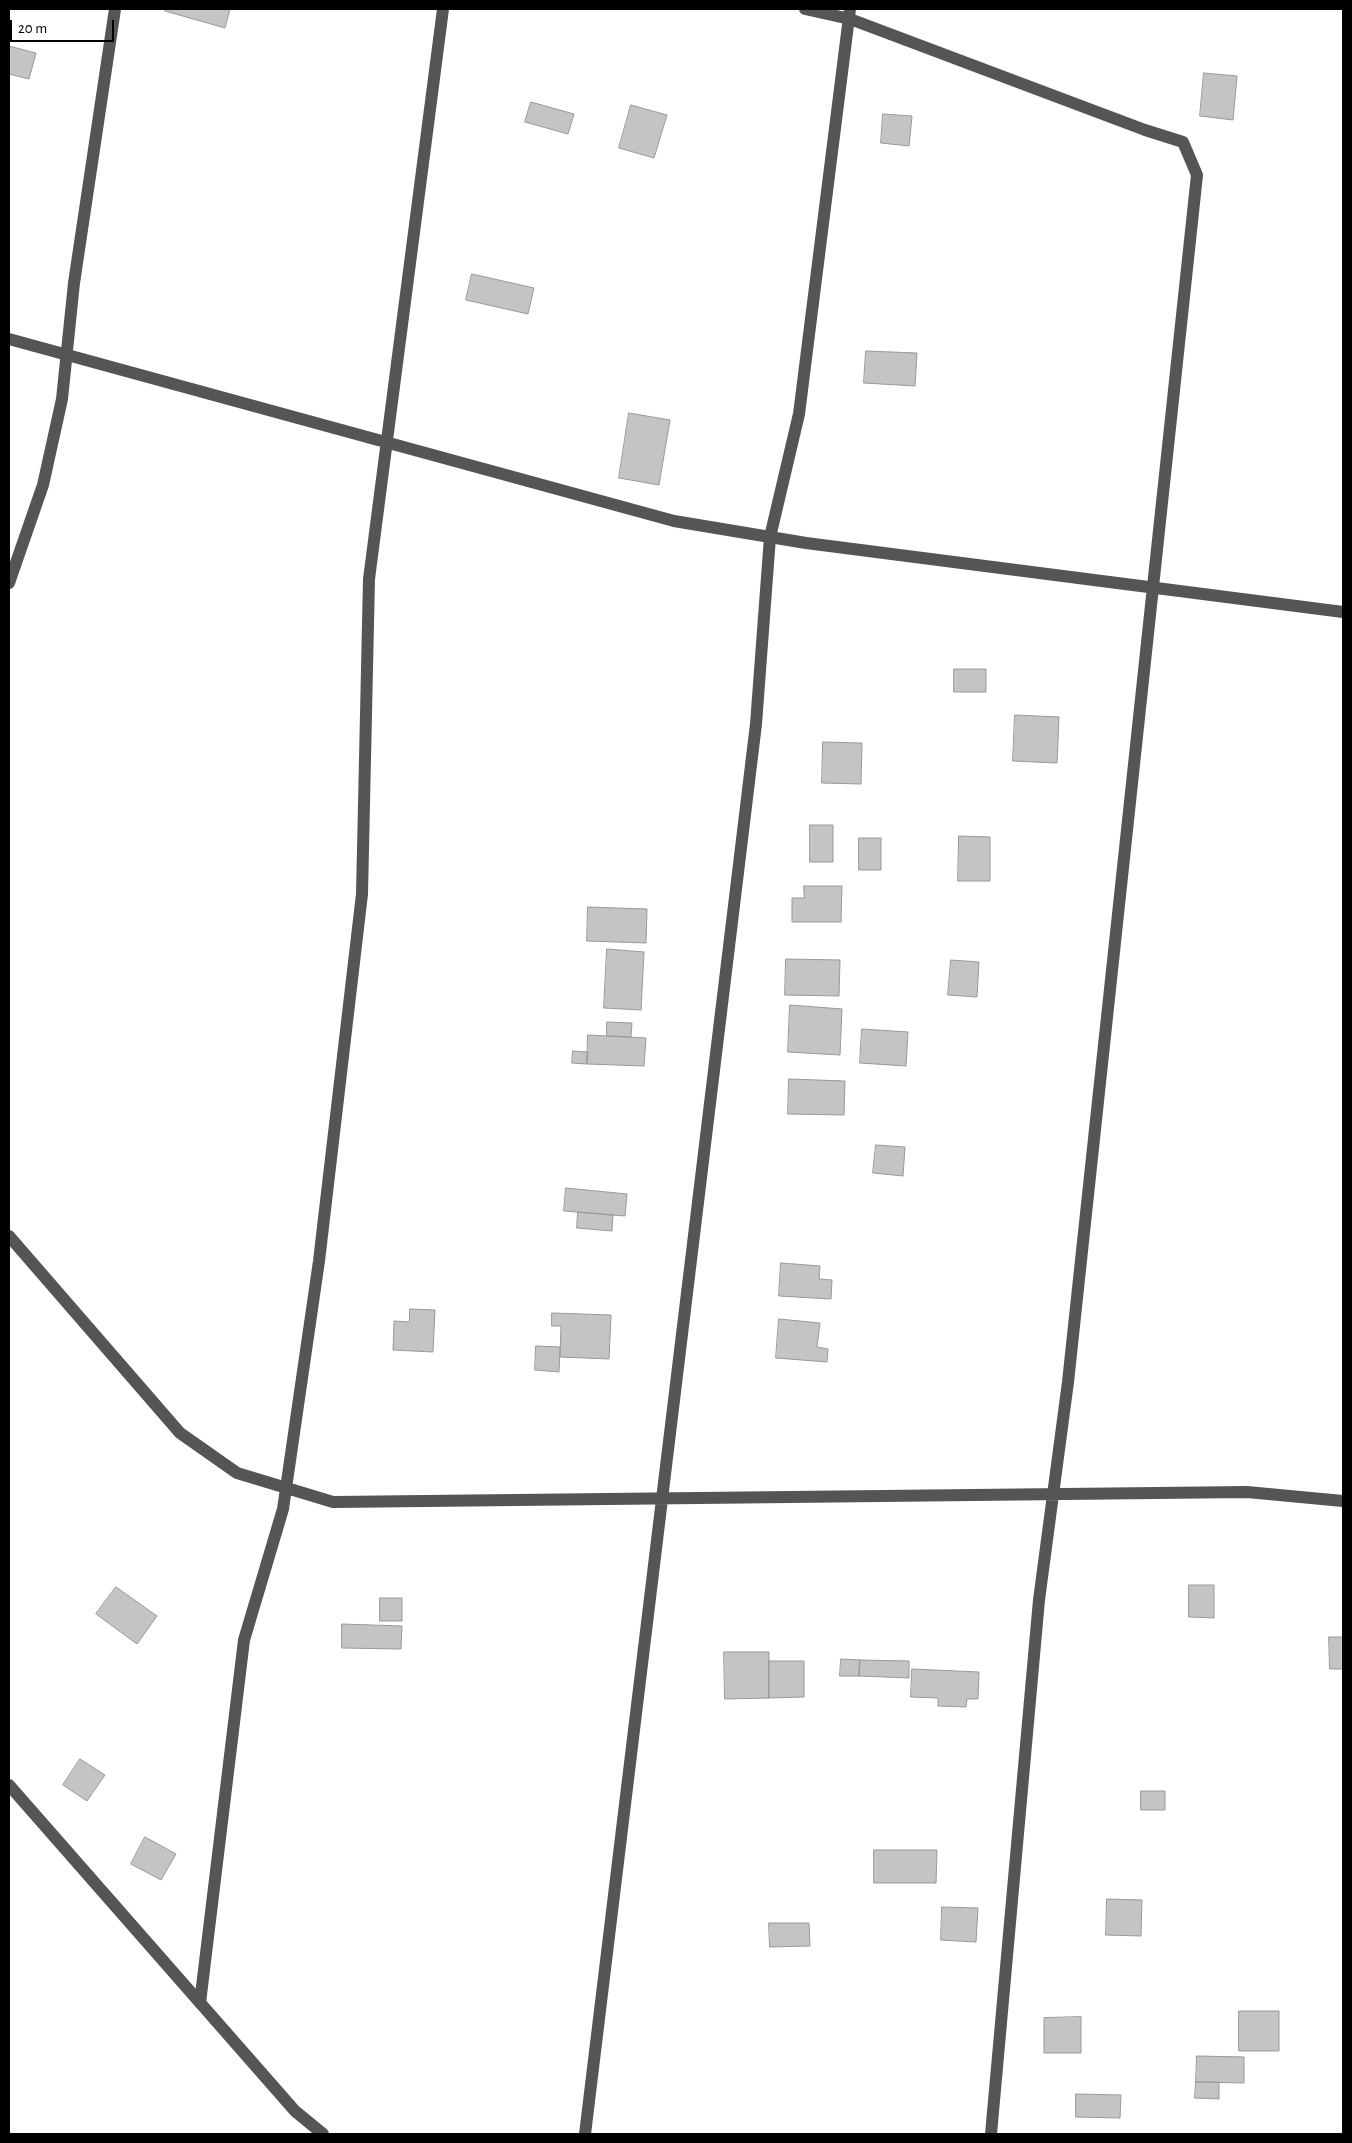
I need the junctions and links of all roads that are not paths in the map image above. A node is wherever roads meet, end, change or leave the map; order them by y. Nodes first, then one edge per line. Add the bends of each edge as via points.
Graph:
1 (115, 9) edge
2 (444, 9) edge
3 (805, 9) edge
4 (850, 14) edge
5 (9, 340) edge
6 (67, 355) junction
7 (387, 443) junction
8 (770, 537) junction
9 (9, 583) edge
10 (1153, 588) junction
11 (1343, 612) edge
12 (9, 1236) edge
13 (286, 1488) junction
14 (1053, 1495) junction
15 (662, 1499) junction
16 (1343, 1501) edge
17 (9, 1786) edge
18 (200, 2003) junction
19 (323, 2134) edge
20 (585, 2134) edge
21 (991, 2134) edge

1 - 6 street via 74,282
2 - 7 street
3 - 4 street
4 - 8 street via 799,414
4 - 10 street via 1144,130 1183,142 1197,175
5 - 6 street
6 - 7 street
6 - 9 street via 62,399 43,485
7 - 8 street via 674,521
7 - 13 street via 369,579 362,894 319,1261
8 - 10 street
8 - 15 street via 756,724
10 - 11 street
10 - 14 street via 1069,1373
12 - 13 street via 180,1433 237,1474
13 - 15 street via 333,1502
13 - 18 street via 283,1509 244,1640
14 - 15 street
14 - 16 street via 1248,1492
14 - 21 street via 1039,1600
15 - 20 street
17 - 18 street
18 - 19 street via 295,2110

